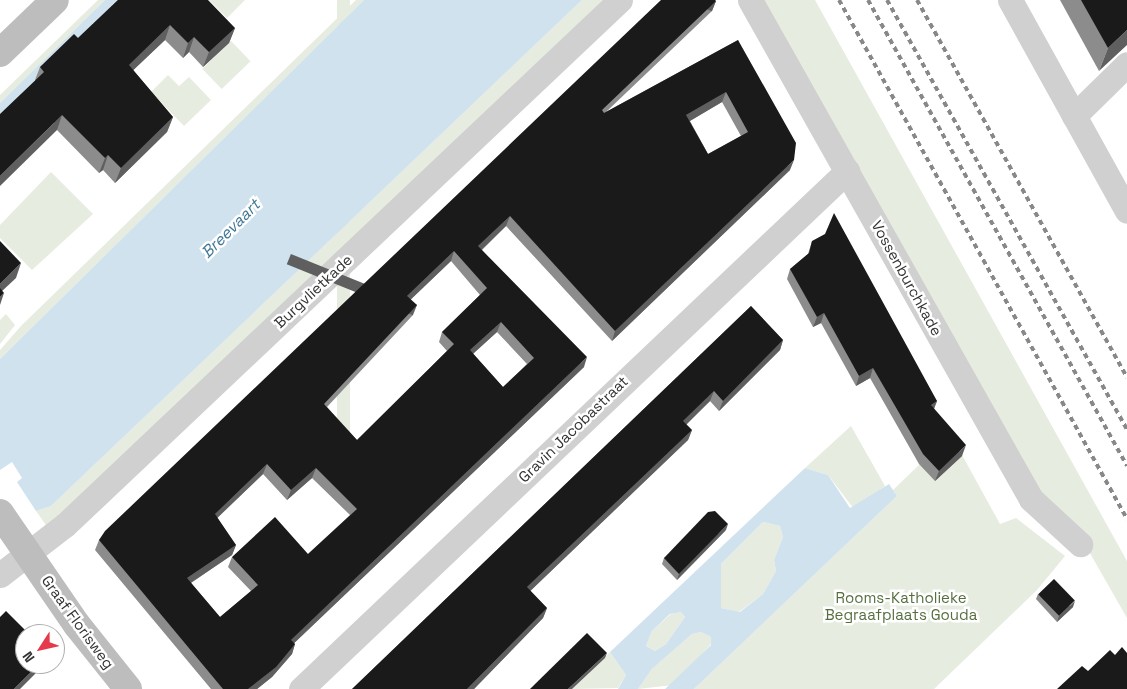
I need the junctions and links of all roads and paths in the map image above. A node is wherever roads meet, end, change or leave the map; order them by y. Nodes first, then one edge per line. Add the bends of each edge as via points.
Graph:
1 (55, 0) edge
2 (620, 0) edge
3 (750, 0) edge
4 (1010, 0) edge
5 (0, 53) edge
6 (1127, 64) edge
7 (1074, 116) junction
8 (847, 171) junction
9 (1127, 211) edge
10 (0, 513) edge
11 (1080, 544) dead end
12 (29, 555) junction
13 (0, 576) edge
14 (128, 689) edge
15 (301, 689) edge

1 - 5 main road
2 - 12 street, Burgvlietkade
3 - 8 street, Vossenburchkade
4 - 7 street
6 - 7 street
7 - 9 street
8 - 11 street, Vossenburchkade via 1031,499
8 - 15 street, Gravin Jacobastraat
10 - 12 main road, Graaf Florisweg
12 - 13 street, Burgvlietkade
12 - 14 main road, Graaf Florisweg via 76,626

